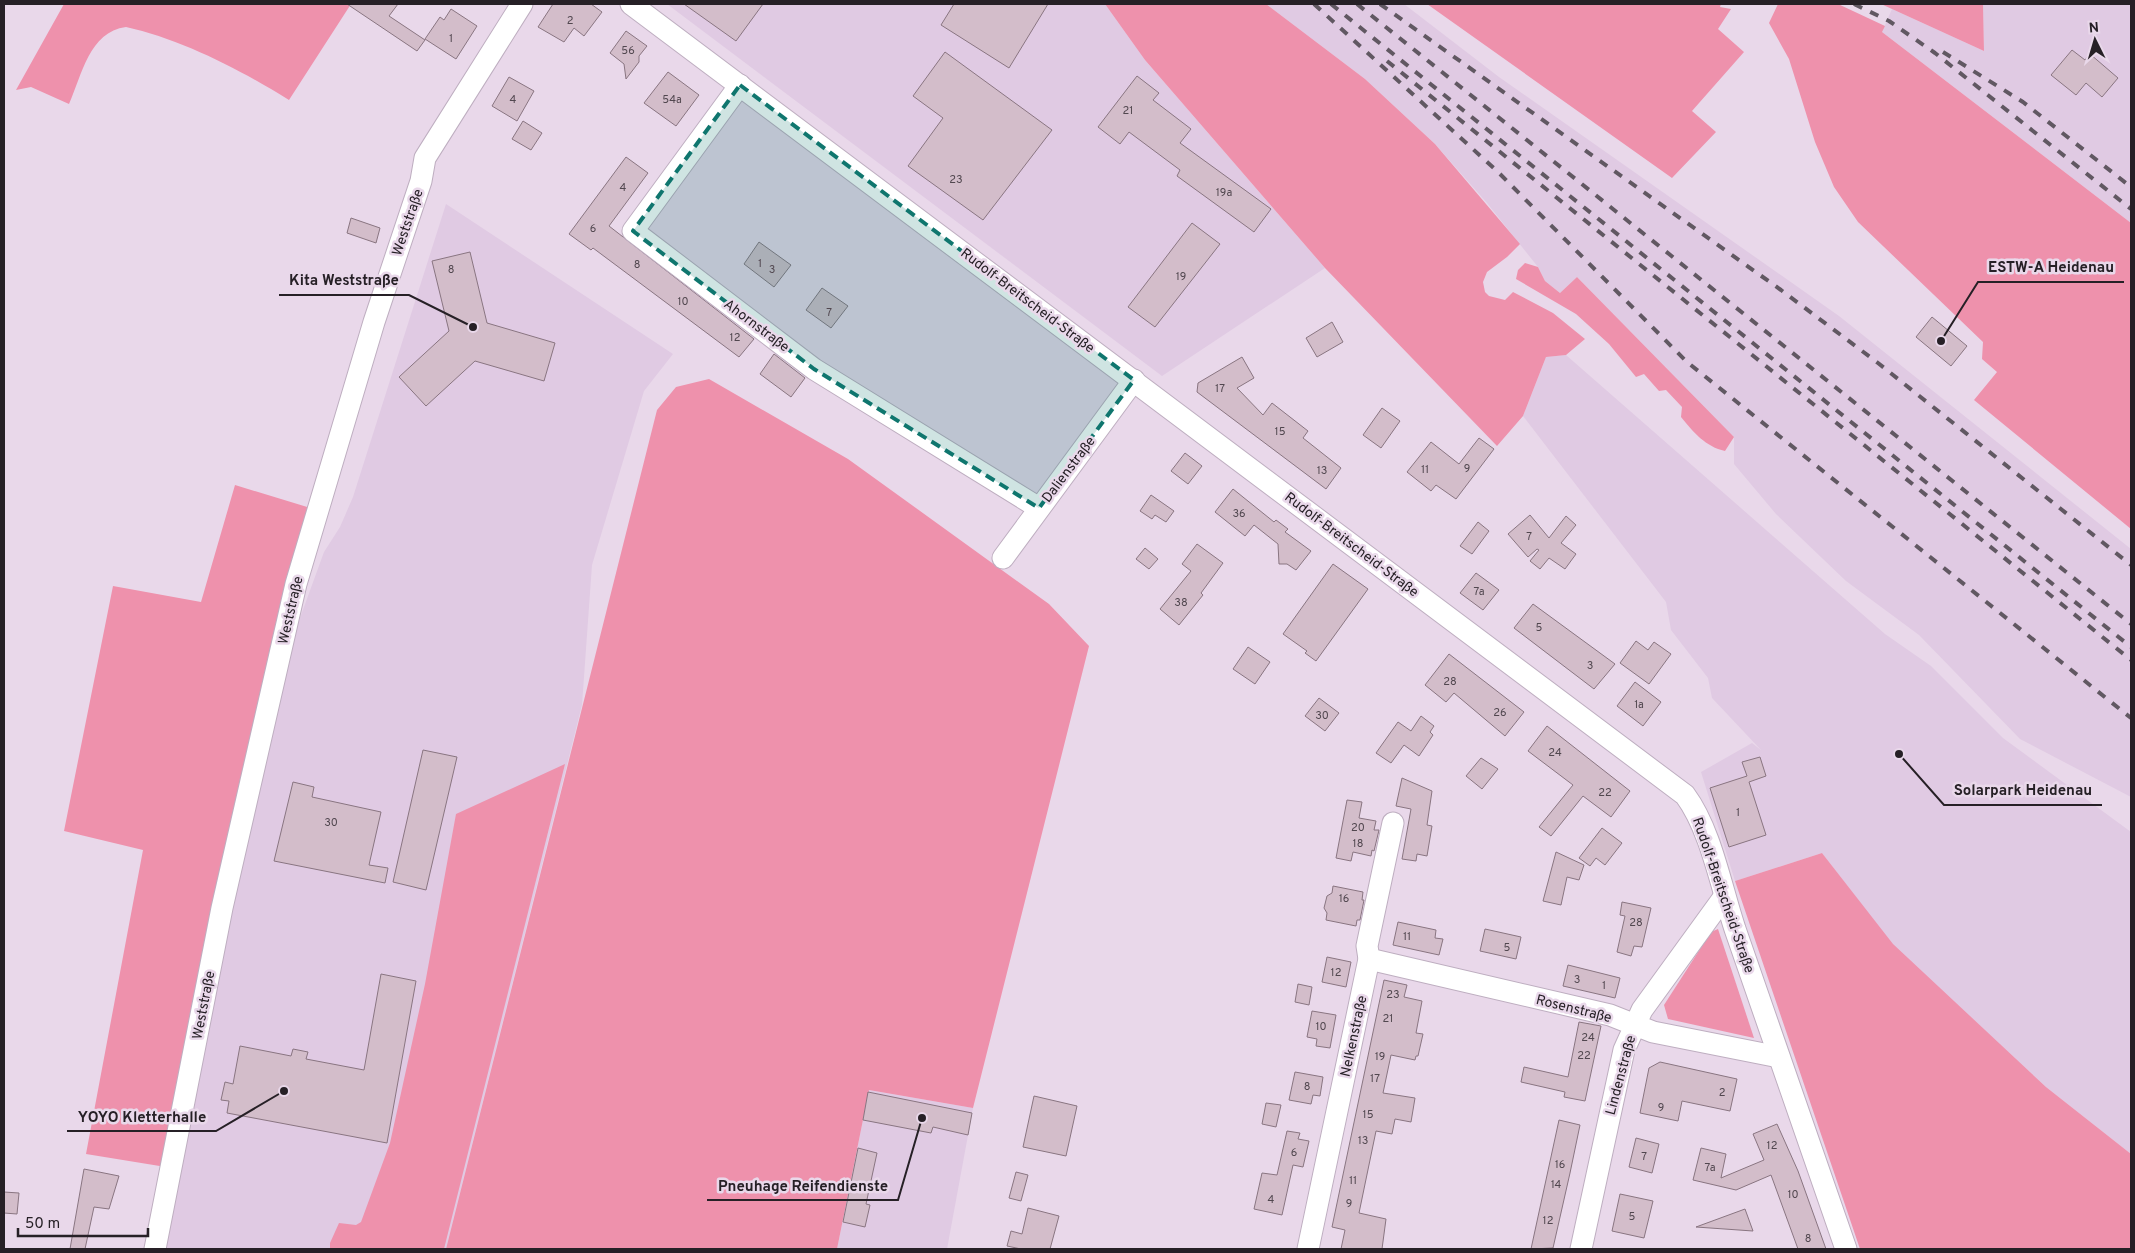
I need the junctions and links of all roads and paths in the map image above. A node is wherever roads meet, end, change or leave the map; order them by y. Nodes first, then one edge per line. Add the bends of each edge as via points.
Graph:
1 (522, 4) edge
2 (631, 4) edge
3 (740, 85) junction
4 (1134, 380) junction
5 (1039, 508) junction
6 (1003, 558) dead end
7 (1393, 823) dead end
8 (1724, 897) junction
9 (1369, 959) junction
10 (1633, 1026) junction
11 (1779, 1057) junction
12 (156, 1249) edge
13 (1308, 1249) edge
14 (1581, 1249) edge
15 (1846, 1249) edge

1 - 12 street, Weststraße via 425,158 421,181 317,510 296,584 222,908
2 - 3 street, Rudolf-Breitscheid-Straße
3 - 4 street, Rudolf-Breitscheid-Straße
3 - 5 street, Ahornstraße via 633,232 814,369
4 - 5 street, Dalienstraße
4 - 8 street, Rudolf-Breitscheid-Straße via 1685,795 1694,806 1706,837
5 - 6 street, Dalienstraße
7 - 9 street, Nelkenstraße via 1367,946
8 - 10 street, Lindenstraße
8 - 11 street, Rudolf-Breitscheid-Straße
9 - 10 street, Rosenstraße via 1610,1015
9 - 13 street, Nelkenstraße
10 - 11 street, Rosenstraße
10 - 14 street, Lindenstraße via 1624,1050
11 - 15 street, Rudolf-Breitscheid-Straße

